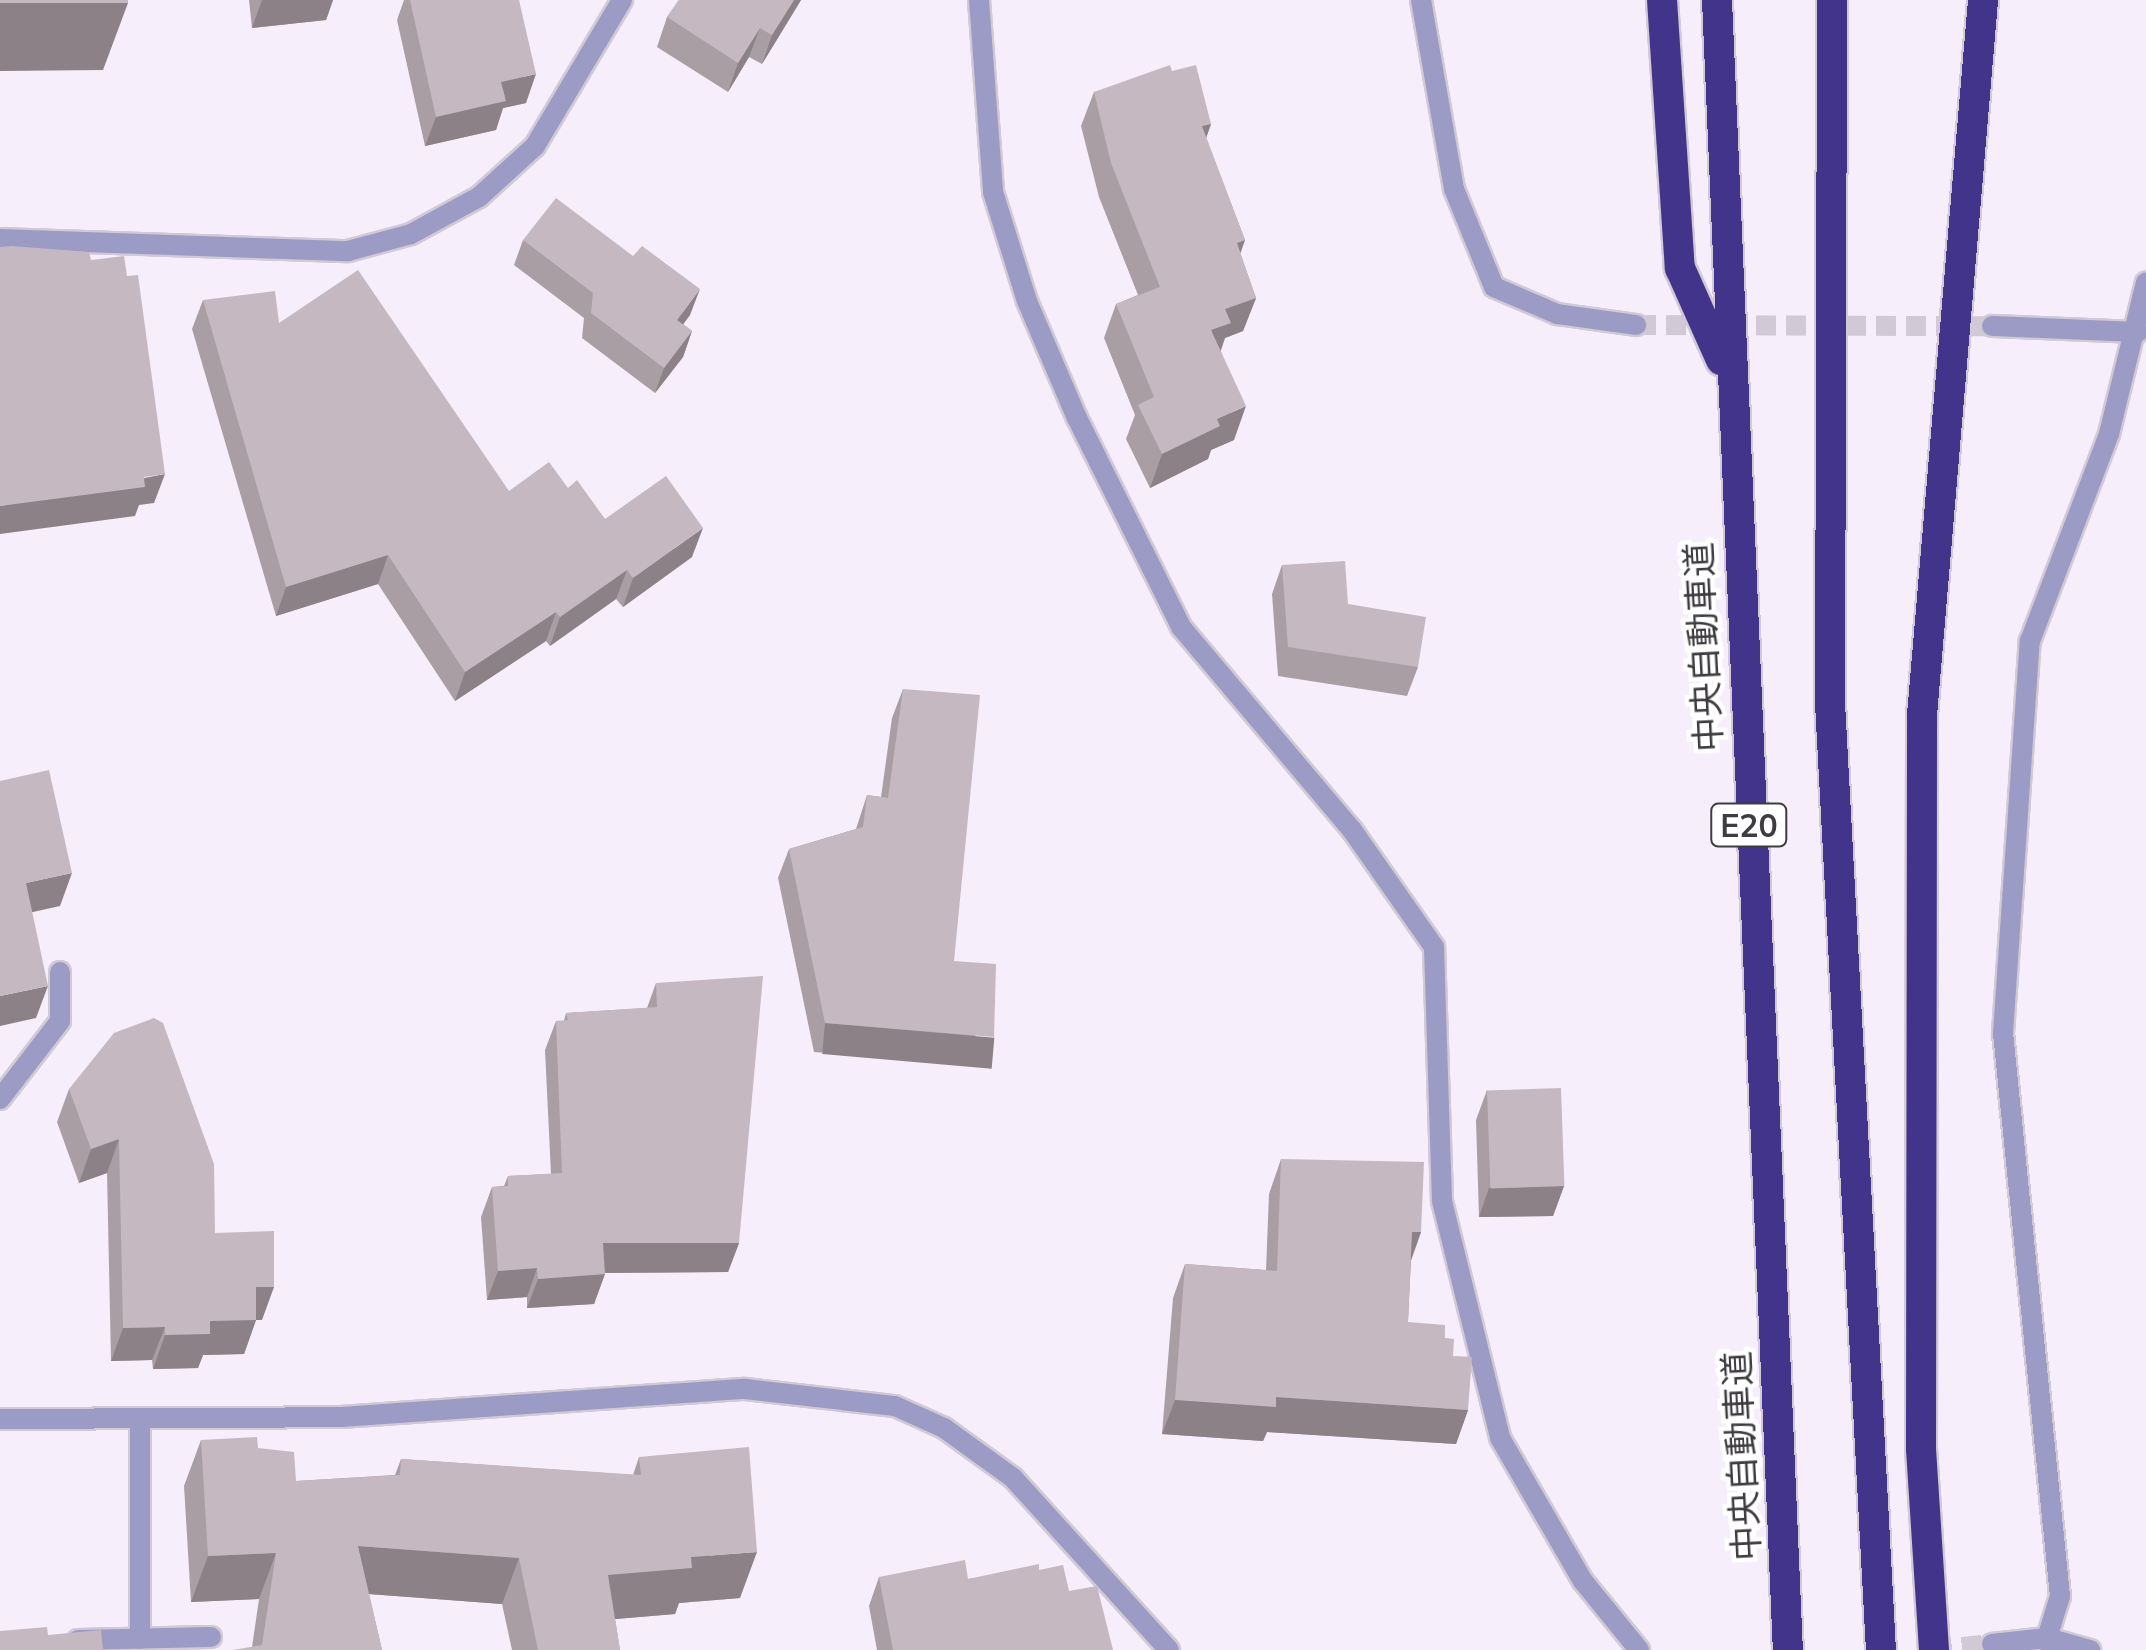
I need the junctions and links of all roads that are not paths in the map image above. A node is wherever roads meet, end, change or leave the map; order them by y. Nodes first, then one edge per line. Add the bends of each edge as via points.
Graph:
1 (622, 0) edge
2 (979, 0) edge
3 (1421, 0) edge
4 (1662, 0) edge
5 (1716, 0) edge
6 (1832, 0) edge
7 (1983, 0) edge
8 (0, 238) edge
9 (2146, 282) edge
10 (1636, 325) tunnel mouth
11 (1992, 326) tunnel mouth
12 (2138, 332) junction
13 (1728, 376) junction
14 (60, 972) dead end
15 (0, 1099) edge
16 (140, 1418) junction
17 (0, 1419) edge
18 (211, 1637) dead end
19 (140, 1638) junction
20 (53, 1640) edge
21 (1992, 1644) dead end
22 (2049, 1644) edge
23 (1169, 1650) edge
24 (1639, 1650) edge
25 (1788, 1650) edge
26 (1882, 1650) edge
27 (1934, 1650) edge
28 (2090, 1650) edge

1 - 8 street via 534,146 479,197 411,234 348,251
2 - 24 street via 993,192 1027,301 1076,418 1180,627 1352,830 1434,947 1442,1201 1500,1438 1583,1582
3 - 10 street via 1454,189 1494,286 1557,314
4 - 13 highway via 1680,268
5 - 13 highway, 中央自動車道 / E20
6 - 26 highway, E20 via 1830,703
7 - 27 highway via 1954,276 1922,715 1921,1449
9 - 12 street
11 - 12 street
12 - 22 street via 2109,434 2030,641 2004,1033 2060,1596
13 - 25 highway, 中央自動車道 / E20
14 - 15 street via 60,1022
16 - 17 street
16 - 19 street
16 - 23 street via 341,1417 745,1389 894,1406 944,1428 1013,1478
18 - 19 street
19 - 20 street
21 - 22 street
22 - 28 street

